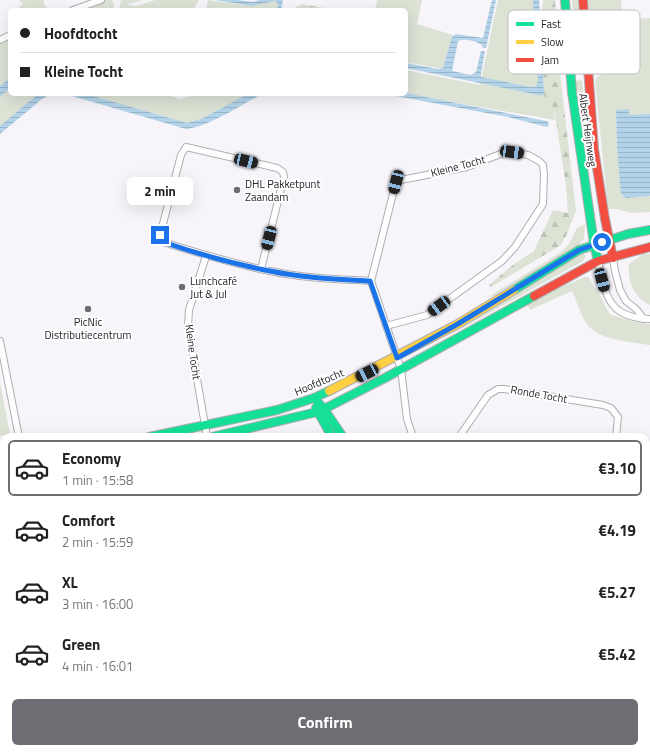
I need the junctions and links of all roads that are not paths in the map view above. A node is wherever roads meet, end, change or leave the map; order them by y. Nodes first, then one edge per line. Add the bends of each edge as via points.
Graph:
1 (100, 0) edge
2 (564, 0) edge
3 (583, 0) edge
4 (78, 8) edge
5 (565, 10) edge
6 (584, 10) edge
7 (569, 74) edge
8 (588, 74) edge
9 (650, 230) edge
10 (610, 239) junction
11 (594, 244) junction
12 (650, 247) edge
13 (206, 256) junction
14 (613, 258) junction
15 (598, 261) junction
16 (261, 269) junction
17 (370, 281) junction
18 (647, 319) edge
19 (386, 326) junction
20 (0, 341) edge
21 (397, 358) junction
22 (401, 369) junction
23 (314, 398) junction
24 (321, 410) junction
25 (205, 426) junction
26 (18, 433) edge
27 (169, 433) edge
28 (206, 433) edge
29 (228, 433) edge
30 (330, 433) edge
31 (340, 433) edge
32 (411, 433) edge
33 (462, 433) edge
34 (616, 433) edge

1 - 4 street
2 - 5 main road, Albert Heijnweg
3 - 6 main road, Albert Heijnweg
7 - 11 main road, Albert Heijnweg
8 - 10 main road, Albert Heijnweg via 594,149
9 - 10 main road, Hoofdtocht
10 - 11 main road, Hoofdtocht
10 - 14 main road, Albert Heijnweg
11 - 15 main road, Albert Heijnweg
11 - 21 main road, Hoofdtocht via 579,250
12 - 14 main road
13 - 16 street
13 - 16 street via 160,240 181,155 186,146 277,168 283,172 284,177
13 - 25 street, Kleine Tocht via 189,310 188,326
14 - 15 main road
14 - 18 street via 620,290 626,301
15 - 18 street via 609,300 625,316
15 - 22 main road
16 - 17 street via 332,279
17 - 19 street
17 - 19 street, Kleine Tocht via 396,182 467,167 503,153 528,154 543,165 543,204 515,247 502,261 427,315
19 - 21 street
20 - 26 street
21 - 22 street
21 - 23 main road, Hoofdtocht
22 - 24 main road
22 - 32 street via 407,419
23 - 24 main road
23 - 25 main road, Hoofdtocht via 277,410
24 - 29 main road
24 - 30 main road
24 - 31 main road
25 - 27 main road, Hoofdtocht
25 - 28 street, Kleine Tocht
33 - 34 street, Ronde Tocht via 488,395 498,389 603,405 611,408 618,417

